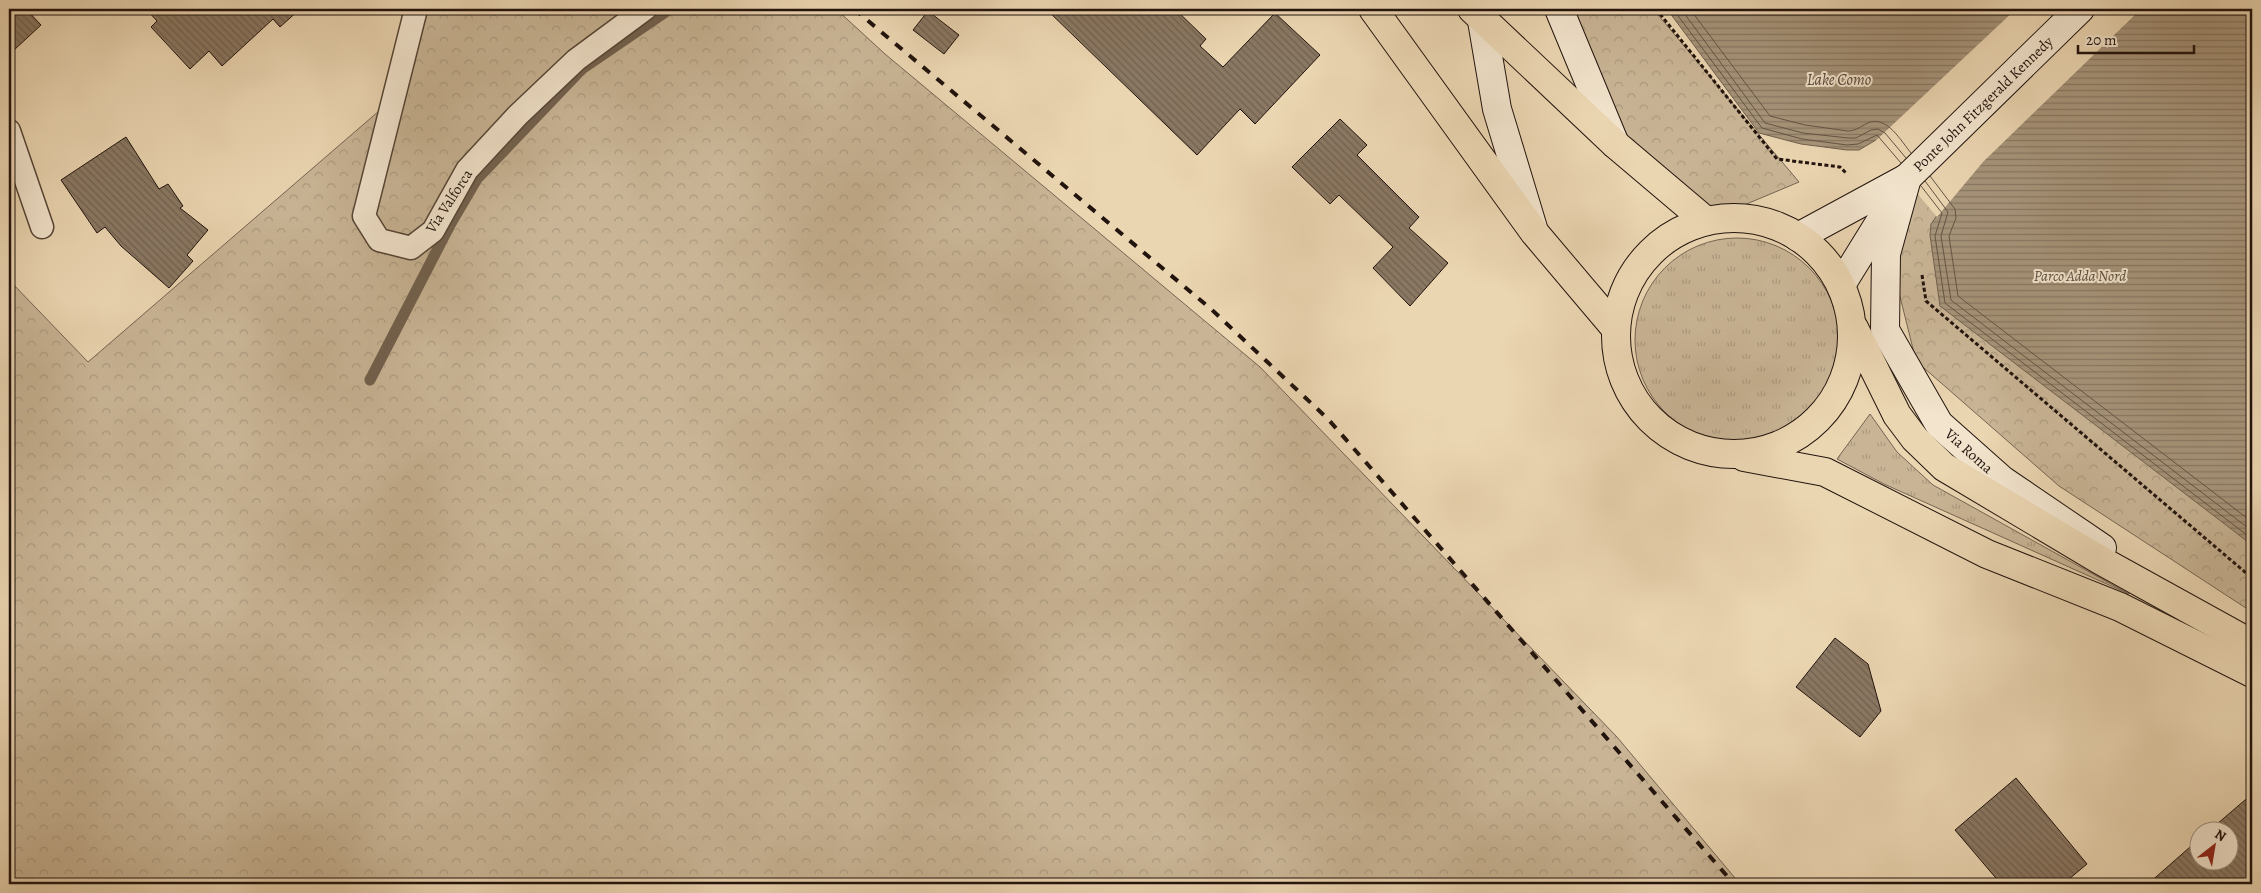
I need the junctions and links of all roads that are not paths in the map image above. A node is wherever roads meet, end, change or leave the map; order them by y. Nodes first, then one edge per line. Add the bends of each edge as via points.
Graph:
1 (416, 9) edge
2 (646, 9) edge
3 (1373, 9) edge
4 (1559, 9) edge
5 (2080, 9) edge
6 (1477, 11) edge
7 (9, 131) edge
8 (1615, 144) junction
9 (1907, 178) junction
10 (1706, 221) junction
11 (42, 227) dead end
12 (1534, 232) junction
13 (1798, 237) junction
14 (1841, 285) junction
15 (1852, 324) junction
16 (1616, 329) junction
17 (1716, 452) junction
18 (2217, 625) junction
19 (2252, 644) edge
20 (2252, 674) edge

1 - 2 lane, Via Valforca via 364,216 379,240 411,248 433,231 466,170 518,115 576,60
3 - 12 main road
4 - 8 main road
5 - 9 main road, Ponte John Fitzgerald Kennedy
6 - 8 main road
6 - 12 main road via 1496,109
7 - 11 lane
8 - 10 main road
9 - 13 main road, Ponte John Fitzgerald Kennedy
9 - 14 main road, Ponte John Fitzgerald Kennedy
9 - 18 main road, Via Roma via 1886,254 1885,330 1939,424 2002,480
10 - 13 main road via 1754,220 1781,227
10 - 16 main road via 1672,236 1644,260 1624,292
12 - 16 main road
13 - 14 main road via 1825,260
14 - 15 main road
15 - 17 main road via 1851,352 1844,379 1831,404 1812,425 1789,440 1762,451
15 - 18 main road, Via Roma via 1897,415 1915,439 1944,467
16 - 17 main road via 1622,372 1642,409 1675,437 1694,447
17 - 20 main road via 1825,472 1988,554 2120,607
18 - 19 main road, Via Roma

